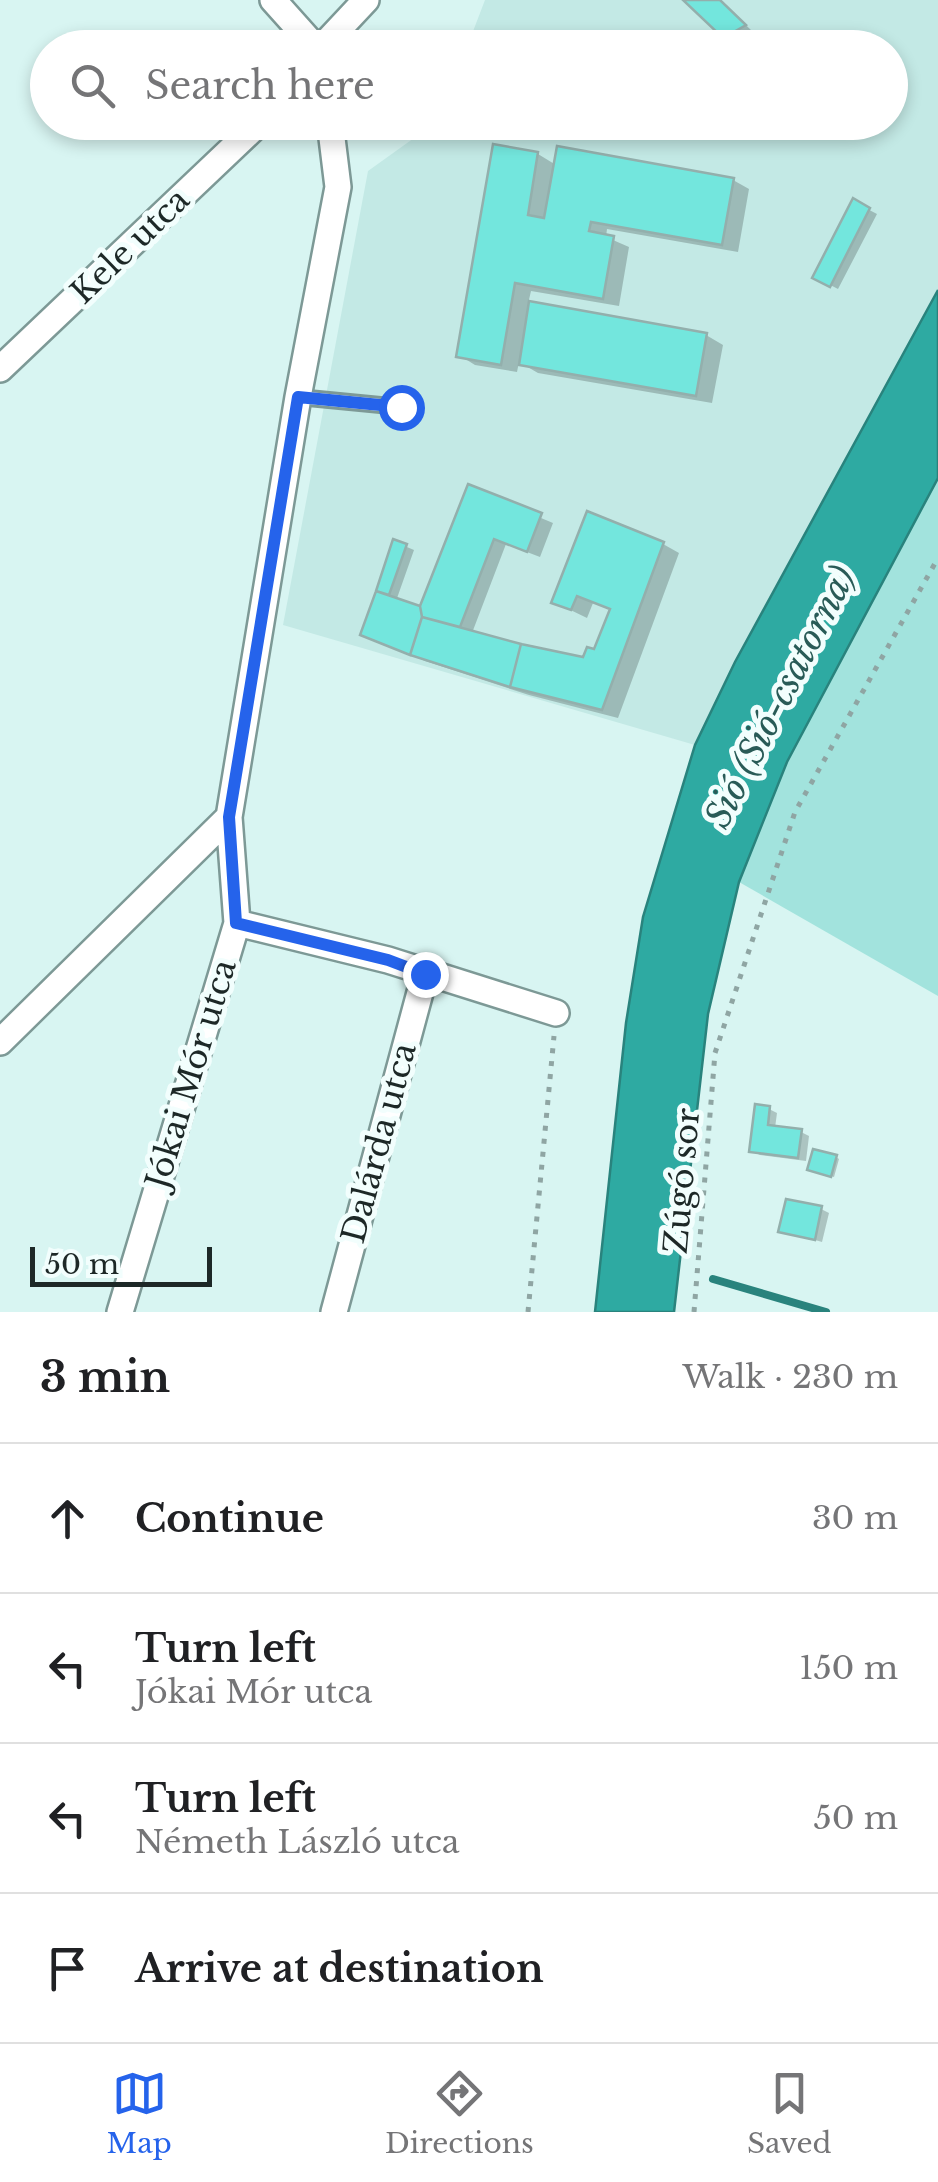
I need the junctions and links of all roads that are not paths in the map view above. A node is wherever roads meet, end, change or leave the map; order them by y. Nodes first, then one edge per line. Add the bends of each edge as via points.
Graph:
1 (272, 0) edge
2 (366, 0) edge
3 (301, 30) edge
4 (336, 30) edge
5 (241, 140) edge
6 (333, 140) edge
7 (0, 369) edge
8 (298, 397) junction
9 (401, 407) dead end
10 (229, 817) junction
11 (236, 923) junction
12 (425, 974) junction
13 (556, 1014) road end
14 (0, 1042) edge
15 (120, 1312) edge
16 (334, 1312) edge

1 - 3 street
2 - 4 street
5 - 7 street, Kele utca
6 - 8 street, Jókai Mór utca via 338,187
8 - 9 lane
8 - 10 street, Jókai Mór utca
10 - 11 street, Jókai Mór utca
10 - 14 street
11 - 12 street
11 - 15 street, Jókai Mór utca
12 - 13 street
12 - 16 street, Dalárda utca

